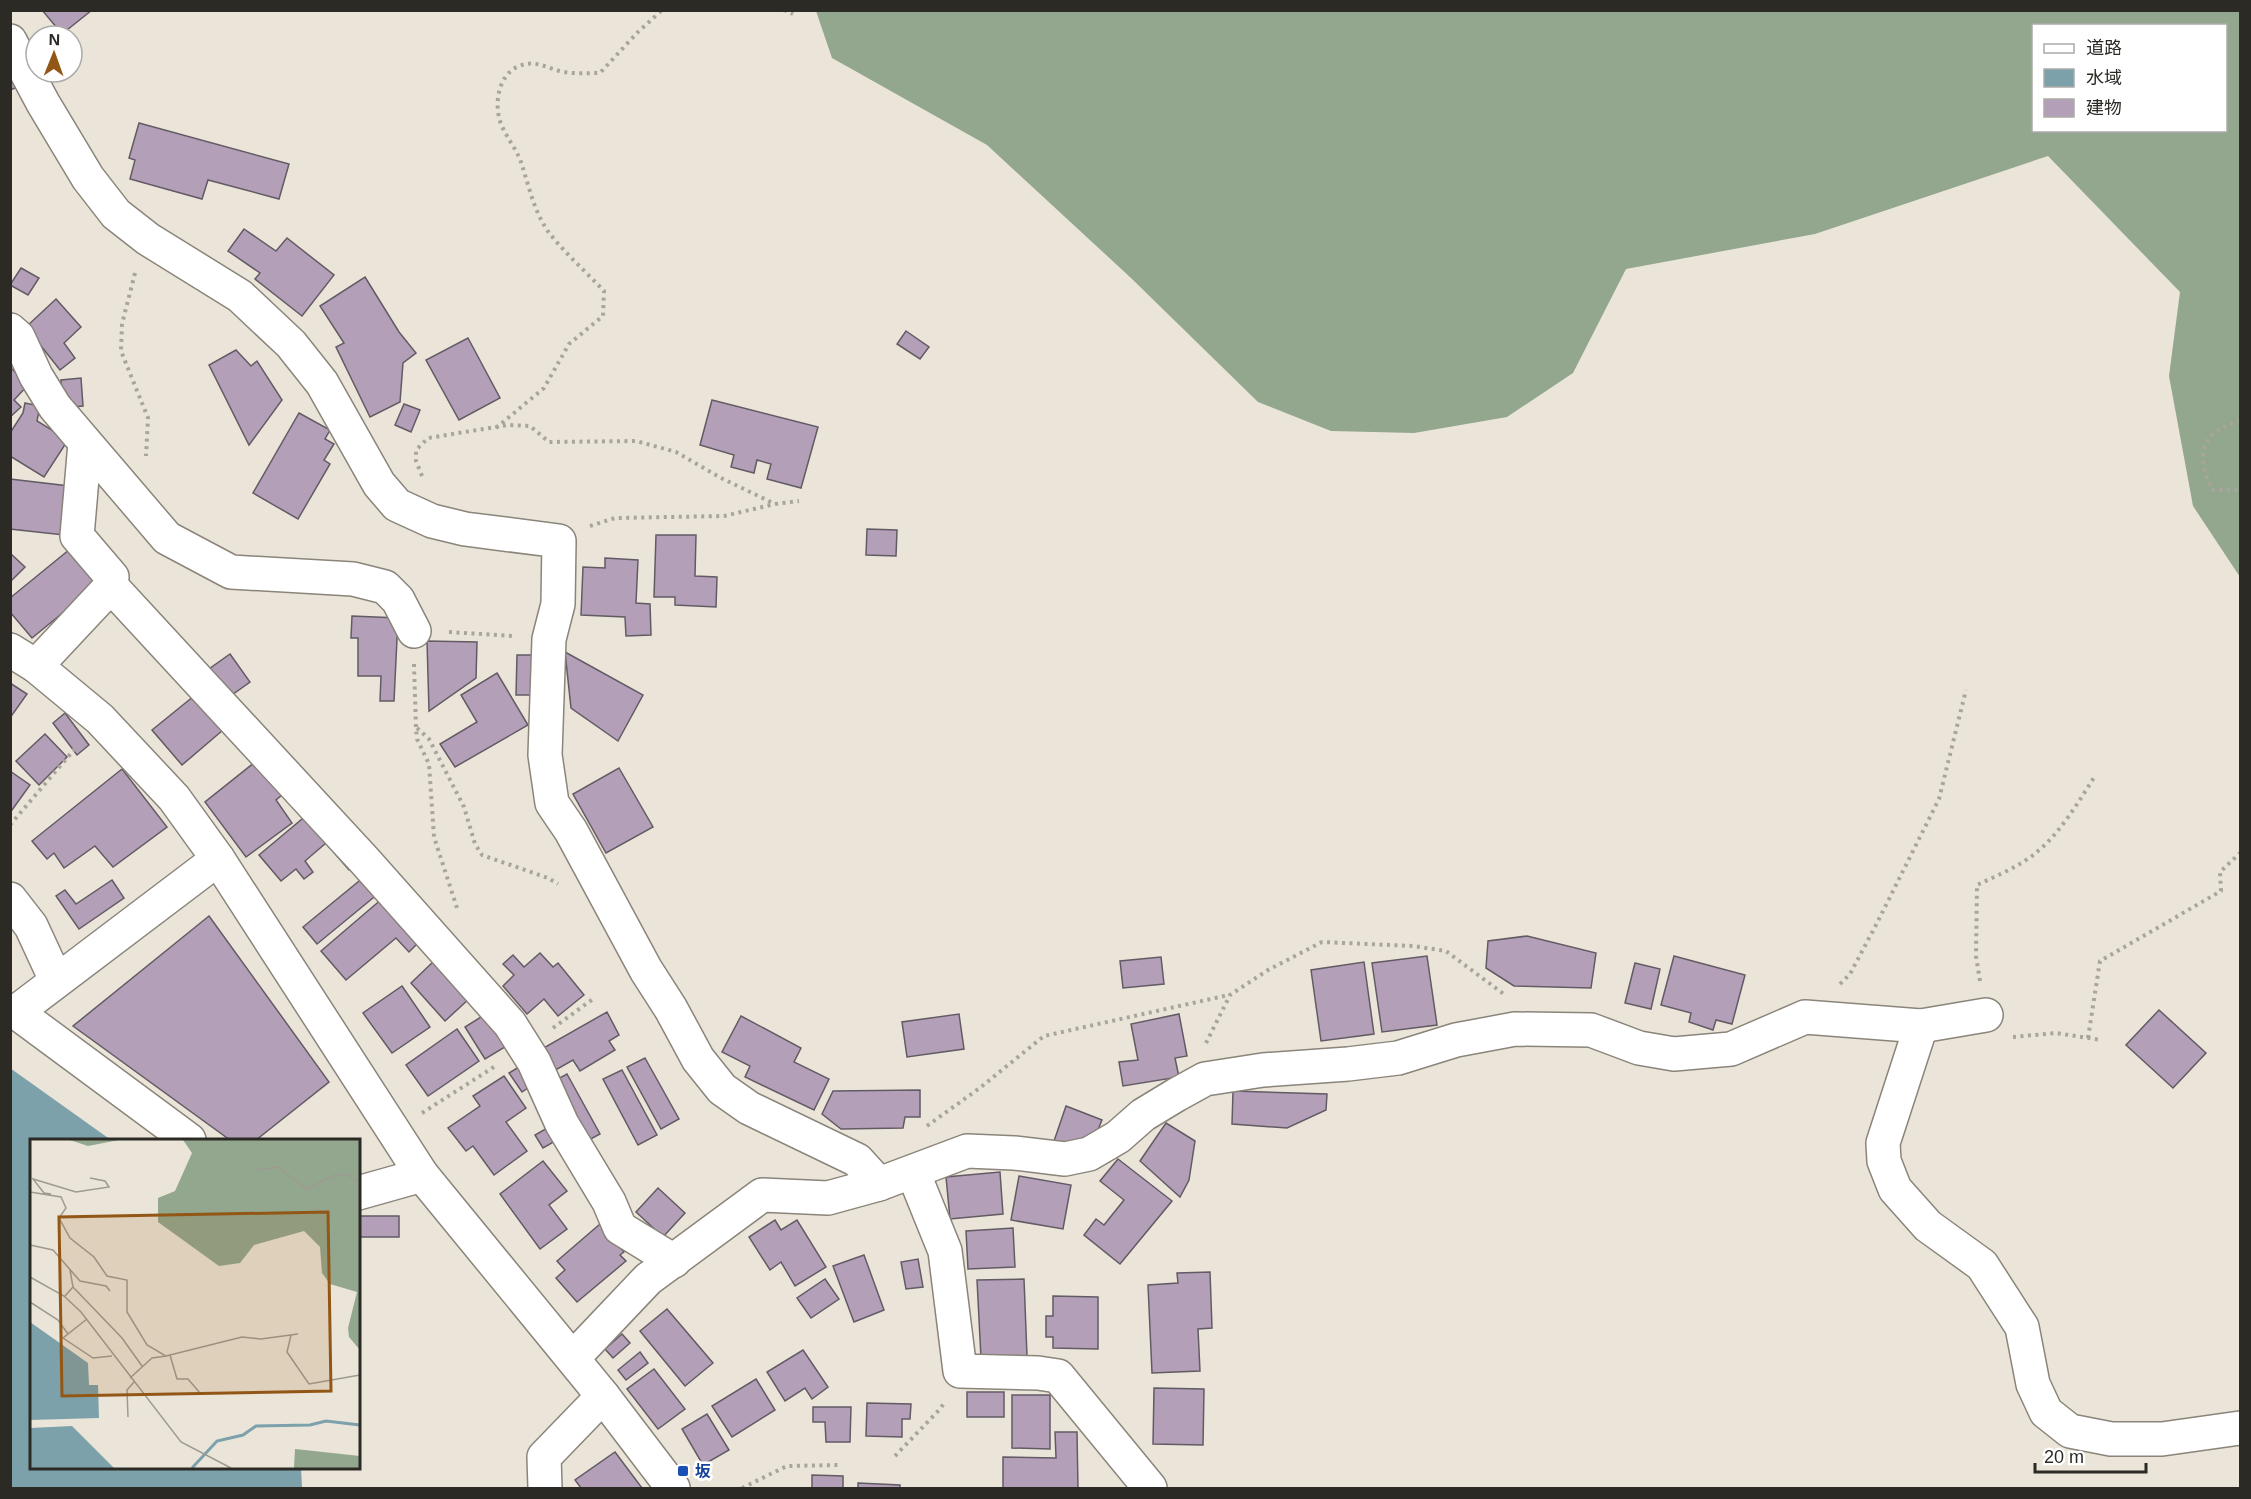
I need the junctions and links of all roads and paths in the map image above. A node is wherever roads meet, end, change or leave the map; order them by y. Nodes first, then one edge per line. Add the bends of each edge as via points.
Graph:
1 (662, 10) edge
2 (784, 10) edge
3 (793, 14) dead end
4 (10, 41) edge
5 (148, 239) junction
6 (10, 330) edge
7 (2241, 420) edge
8 (496, 428) junction
9 (85, 443) junction
10 (2241, 490) edge
11 (799, 501) dead end
12 (775, 504) junction
13 (142, 508) junction
14 (442, 524) junction
15 (559, 541) junction
16 (111, 586) junction
17 (414, 631) junction
18 (549, 639) junction
19 (23, 658) edge
20 (1966, 690) dead end
21 (100, 719) junction
22 (416, 728) junction
23 (2095, 776) dead end
24 (10, 825) edge
25 (2241, 852) edge
26 (218, 859) junction
27 (564, 889) dead end
28 (10, 899) edge
29 (460, 916) dead end
30 (56, 980) junction
31 (1230, 994) junction
32 (593, 999) dead end
33 (1986, 1015) junction
34 (1805, 1017) junction
35 (1921, 1026) junction
36 (1548, 1029) junction
37 (2088, 1038) junction
38 (2102, 1040) dead end
39 (524, 1047) junction
40 (1205, 1079) junction
41 (919, 1131) dead end
42 (394, 1132) junction
43 (188, 1139) edge
44 (913, 1172) junction
45 (422, 1174) junction
46 (879, 1184) junction
47 (360, 1192) edge
48 (674, 1261) junction
49 (573, 1358) junction
50 (960, 1371) junction
51 (603, 1396) junction
52 (2241, 1428) edge
53 (895, 1456) dead end
54 (840, 1465) dead end
55 (545, 1488) edge
56 (673, 1488) edge
57 (741, 1488) edge
58 (1150, 1488) edge

1 - 8 path via 600,73 561,71 528,63 505,76 499,91 500,120 520,160 530,196 549,233 604,291 604,304 603,316 569,344 544,388
2 - 3 path
4 - 5 street via 88,178 116,214
5 - 13 path via 130,286 121,351 148,418
5 - 14 street via 240,296 291,344 322,383 379,484 397,505
6 - 9 street via 18,337 55,407
7 - 10 path via 2211,436 2203,454 2205,475 2214,490
8 - 12 path via 530,426 549,442 636,441 676,452
8 - 14 path via 428,438 416,450 416,461
9 - 13 street
9 - 16 street via 77,536 112,576
11 - 12 path
12 - 15 path via 724,516 615,518 582,528
13 - 17 street via 167,538 231,572 353,579 385,587 398,600
14 - 15 street
15 - 18 street via 558,604
16 - 19 street
16 - 39 street via 373,869 510,1024
17 - 18 path
17 - 22 path
18 - 46 street via 545,755 552,803 698,1059 722,1089 749,1108 858,1160
19 - 21 street
20 - 34 path via 1939,799 1850,974
21 - 24 path
21 - 26 street via 174,798
22 - 27 path via 429,739 464,807 482,855 548,878
22 - 29 path via 429,764 434,837
23 - 33 path via 2072,812 2038,851 1977,885 1976,956
25 - 37 path via 2220,872 2222,891 2100,961
26 - 30 street
26 - 42 street
28 - 30 street via 31,927
30 - 43 street via 16,1012
31 - 36 path via 1322,942 1413,946 1446,951
31 - 40 path via 1206,1042
31 - 41 path via 1044,1036
32 - 39 path
33 - 35 street
33 - 37 path via 1996,1038 2056,1033
34 - 35 street
34 - 36 street via 1731,1049 1674,1054 1640,1048 1591,1030
35 - 52 street via 1883,1143 1884,1161 1895,1189 1928,1226 1982,1265 2022,1327 2033,1384 2046,1412 2070,1431 2111,1439 2162,1439
36 - 40 street via 1515,1029 1456,1040 1398,1058
37 - 38 path
39 - 42 path
39 - 48 street via 620,1228
40 - 44 street via 1089,1154 1065,1159 967,1151
42 - 45 street
44 - 46 street
44 - 50 street via 945,1251
45 - 47 street
45 - 49 street
46 - 48 street via 828,1198 762,1195
48 - 49 street via 648,1280
49 - 51 street
50 - 53 path via 941,1408
50 - 58 street via 1058,1376
51 - 55 street via 543,1457
51 - 56 street
54 - 57 path via 787,1466

